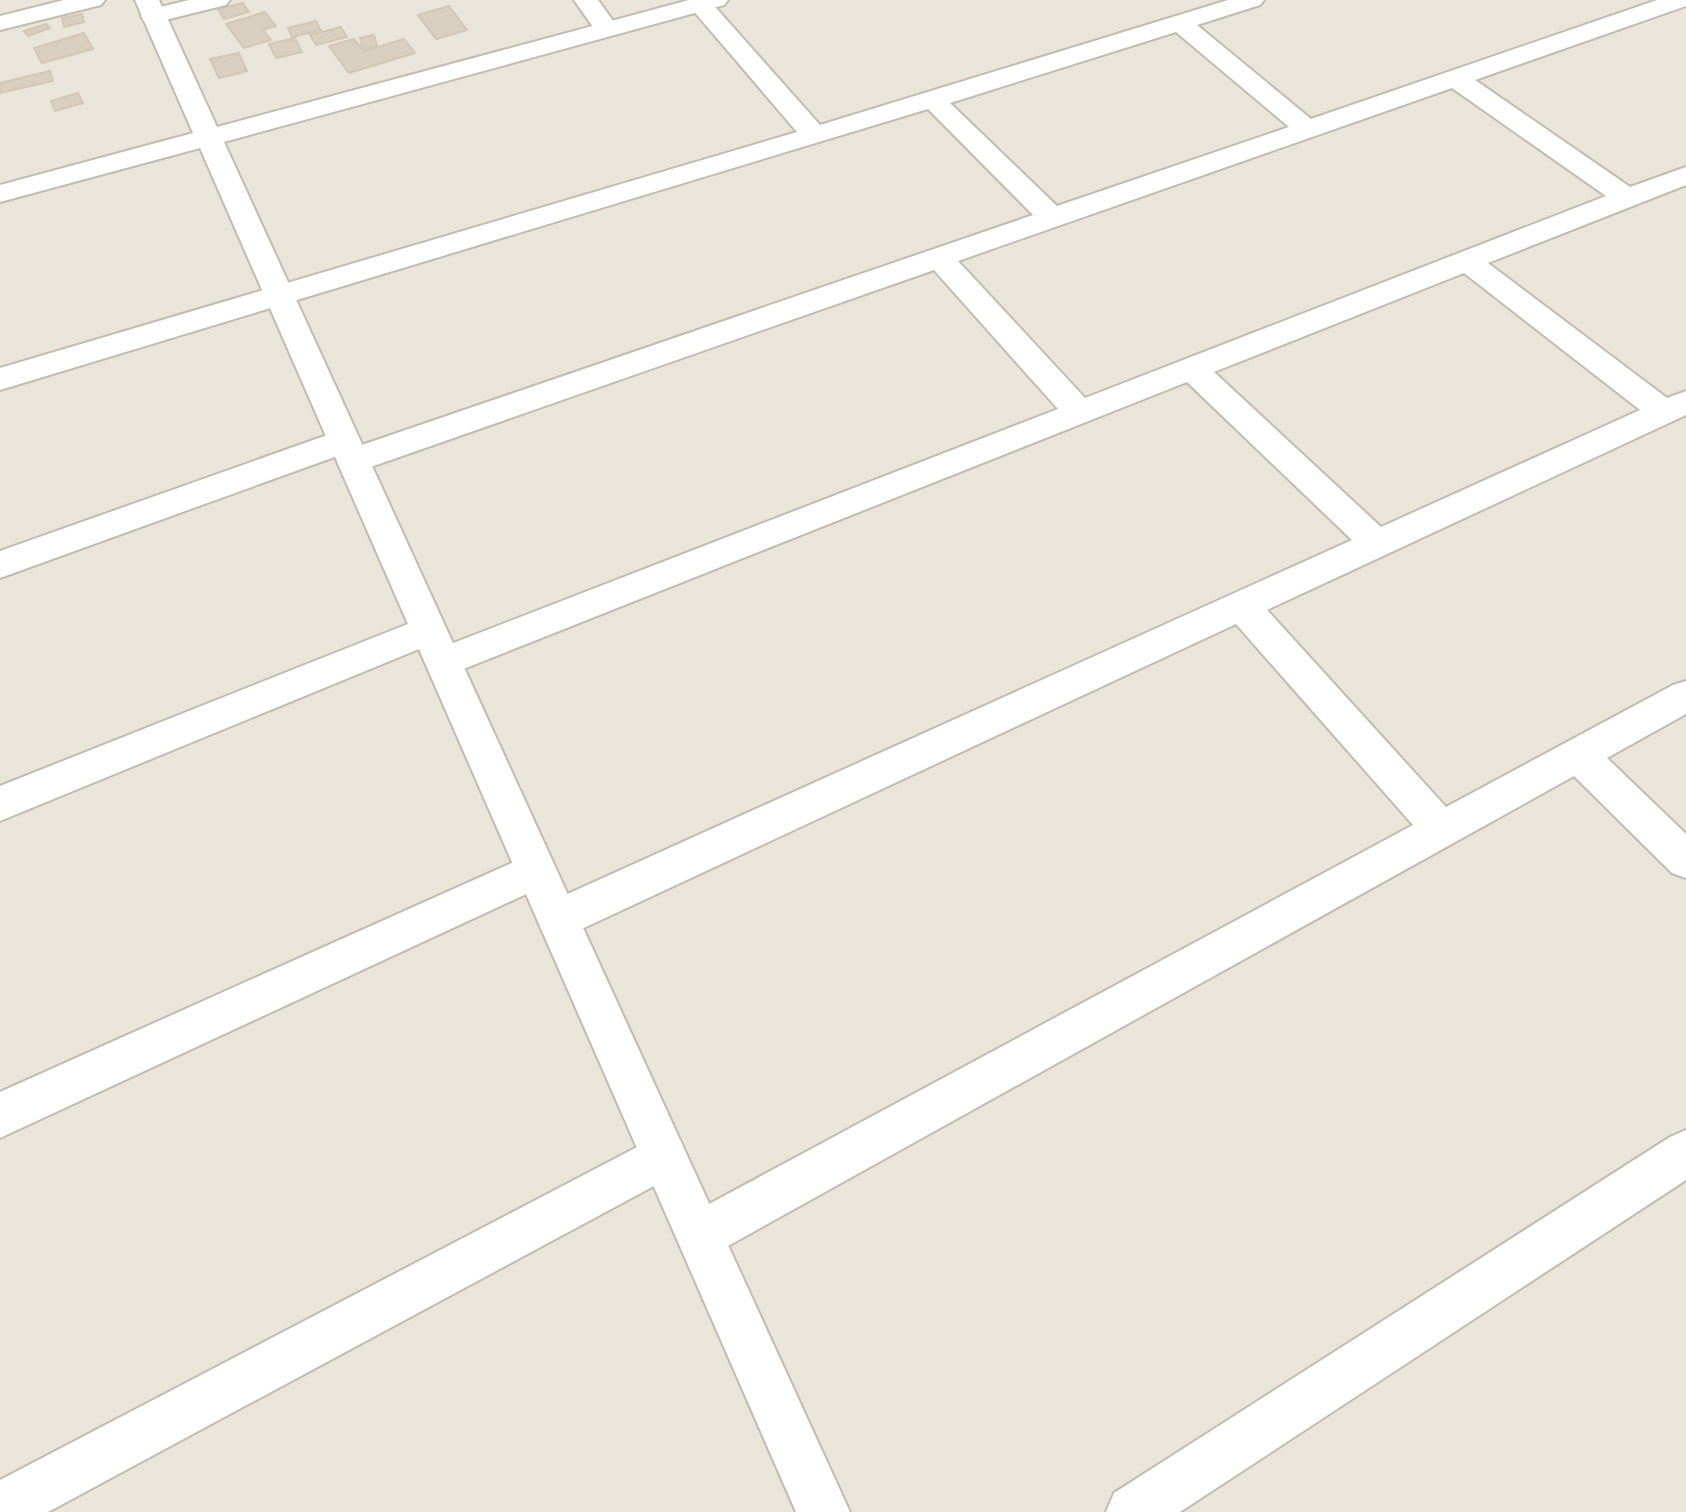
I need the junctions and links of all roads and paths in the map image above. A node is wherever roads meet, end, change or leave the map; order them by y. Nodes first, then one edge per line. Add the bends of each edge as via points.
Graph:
1 (93, 0) edge
2 (218, 0) edge
3 (586, 0) edge
4 (1252, 0) edge
5 (1680, 0) edge
6 (708, 2) edge
7 (150, 8) edge
8 (0, 23) edge
9 (1180, 23) junction
10 (607, 29) junction
11 (1455, 78) junction
12 (932, 99) junction
13 (1310, 131) junction
14 (814, 135) junction
15 (208, 137) junction
16 (1686, 175) edge
17 (0, 194) edge
18 (1627, 198) junction
19 (1054, 219) junction
20 (938, 257) junction
21 (1467, 261) junction
22 (277, 293) junction
23 (1192, 369) junction
24 (0, 379) edge
25 (1675, 407) edge
26 (1080, 413) junction
27 (348, 451) junction
28 (1378, 544) junction
29 (0, 565) edge
30 (1241, 605) junction
31 (436, 646) junction
32 (1686, 696) edge
33 (1580, 756) junction
34 (0, 804) edge
35 (1443, 830) junction
36 (1686, 860) edge
37 (536, 870) junction
38 (558, 919) junction
39 (0, 1115) edge
40 (1686, 1153) edge
41 (664, 1156) junction
42 (700, 1235) junction
43 (0, 1509) edge
44 (823, 1512) edge
45 (1133, 1512) edge

1 - 8 street
2 - 7 street
3 - 10 street
4 - 9 street
5 - 11 street
6 - 10 street
6 - 14 street
7 - 15 street
9 - 12 street
9 - 13 street
10 - 15 street
11 - 13 street
11 - 18 street
12 - 14 street
12 - 19 street
13 - 19 street
14 - 22 street
15 - 17 street
15 - 22 street
16 - 18 street
18 - 21 street
19 - 20 street
20 - 26 street
20 - 27 street
21 - 23 street
21 - 25 street
22 - 24 street
22 - 27 street
23 - 26 street
23 - 28 street
25 - 28 street
26 - 31 street
27 - 29 street
27 - 31 street
28 - 30 street
30 - 35 street
30 - 38 street
31 - 34 street
31 - 37 street
32 - 33 street
33 - 35 street
33 - 36 street
35 - 42 street
37 - 38 street
37 - 39 street
38 - 41 street
40 - 45 street
41 - 42 street
41 - 43 street
42 - 44 street

